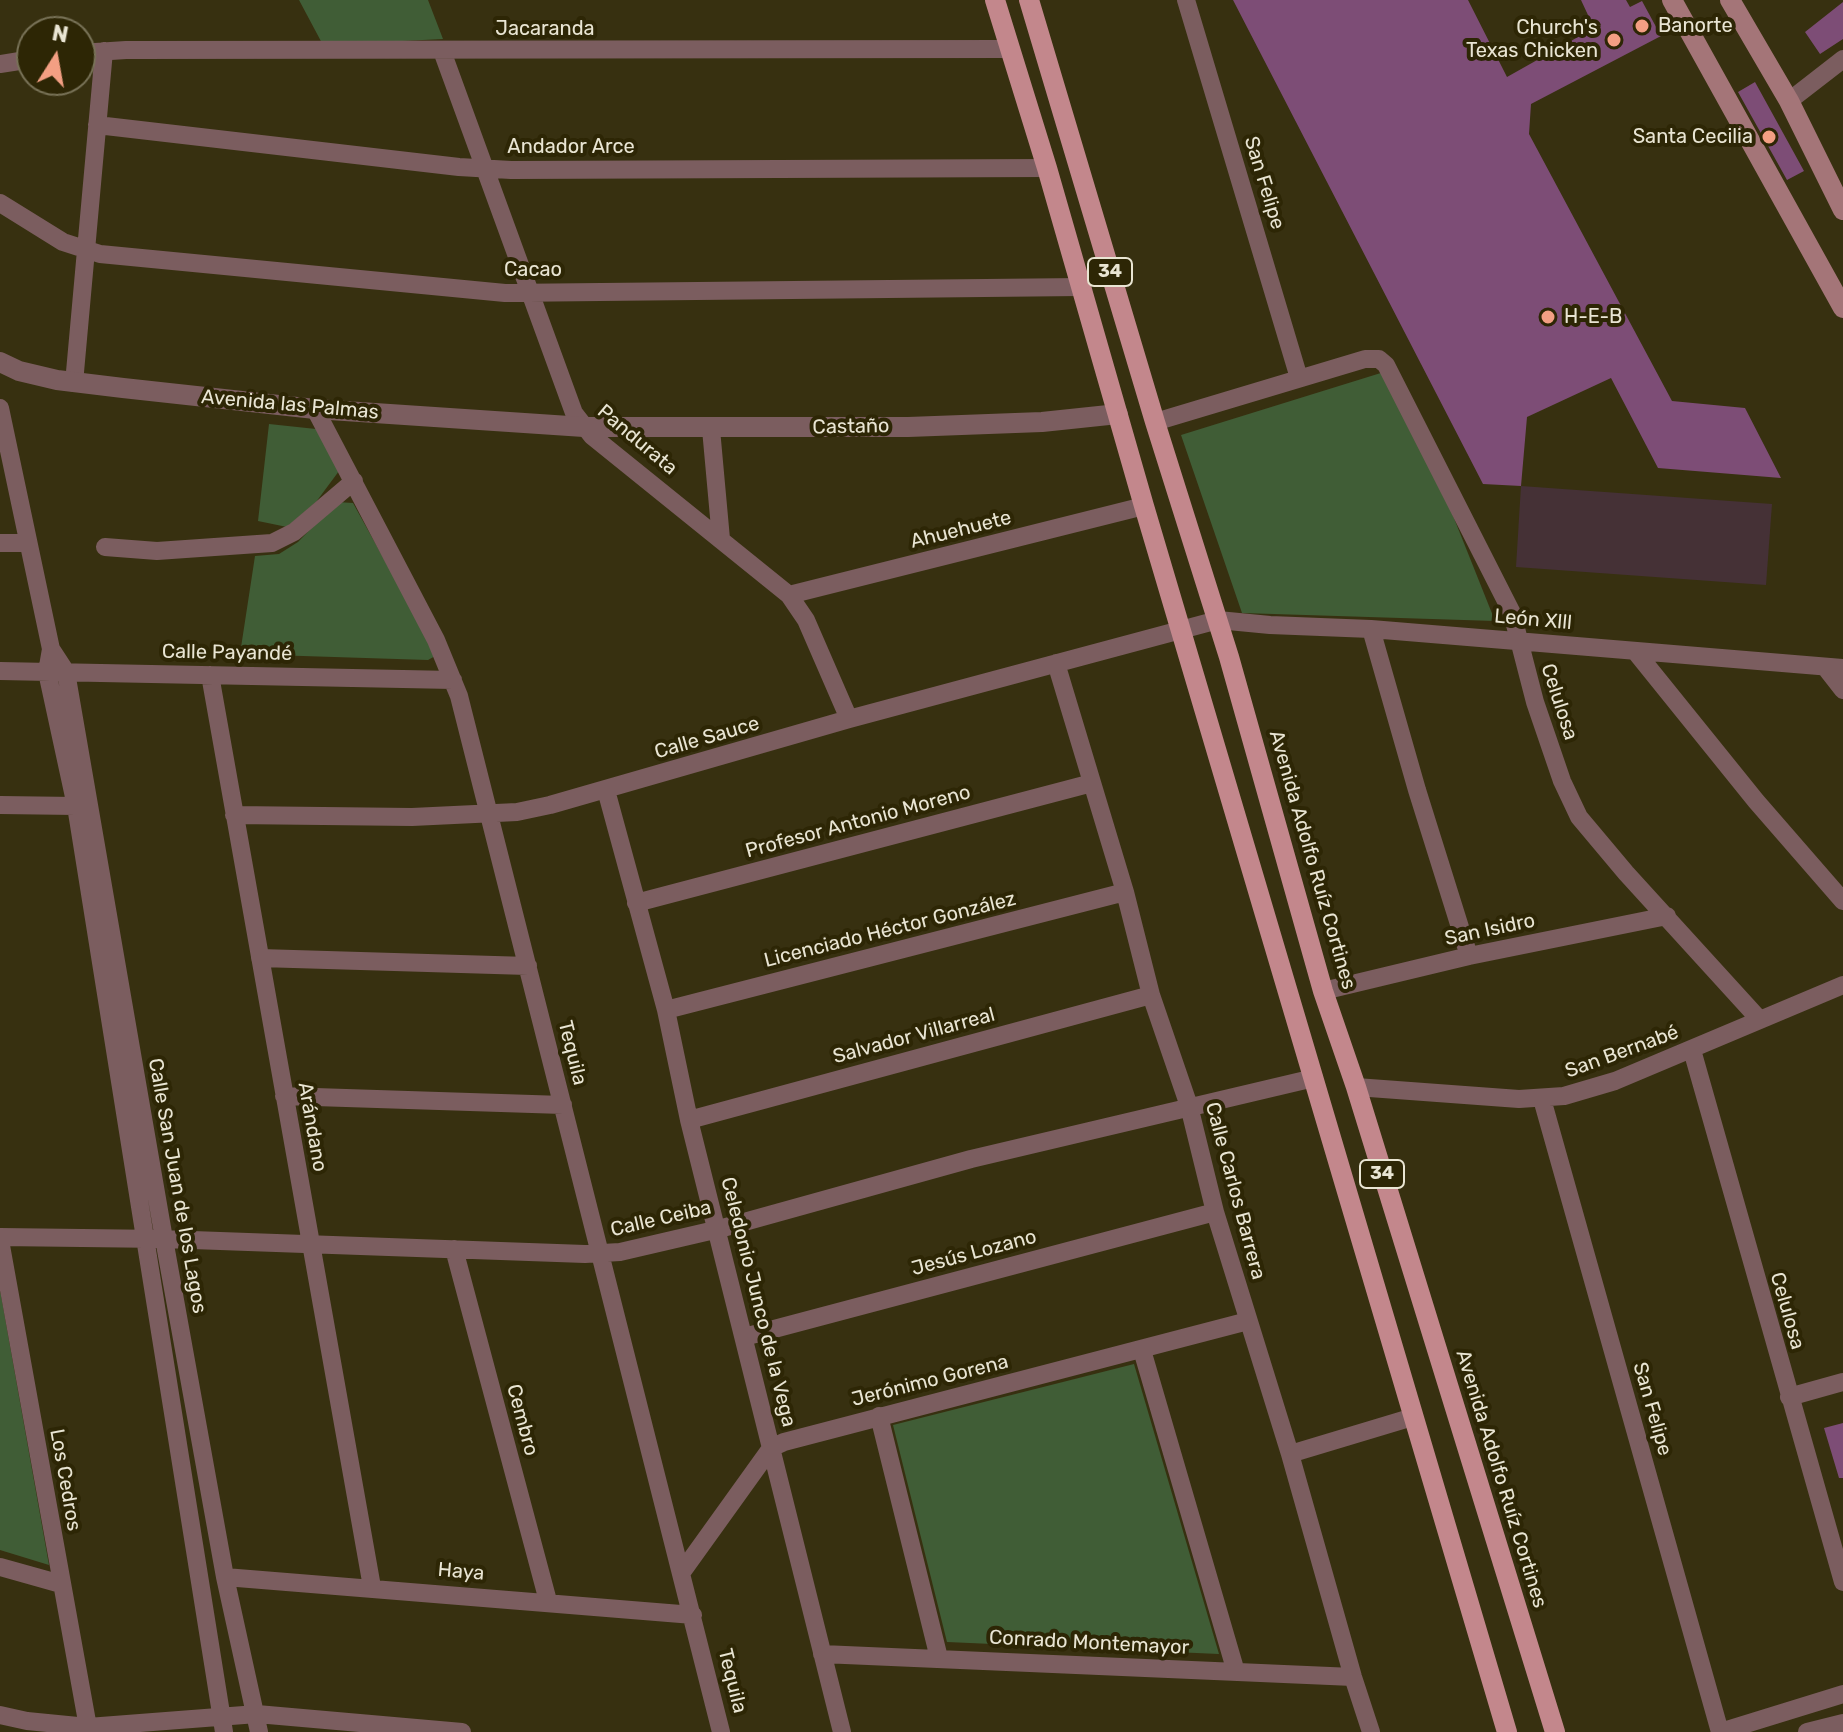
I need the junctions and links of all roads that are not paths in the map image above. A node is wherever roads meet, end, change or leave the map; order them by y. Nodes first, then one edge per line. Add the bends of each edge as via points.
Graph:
1 (995, 0) edge
2 (1029, 0) edge
3 (1186, 0) edge
4 (1672, 0) edge
5 (1730, 0) edge
6 (1010, 49) junction
7 (104, 51) junction
8 (442, 51) junction
9 (96, 52) edge
10 (1843, 59) edge
11 (1789, 101) junction
12 (97, 125) junction
13 (484, 168) junction
14 (1047, 168) junction
15 (0, 203) edge
16 (1843, 210) edge
17 (87, 251) junction
18 (1081, 287) junction
19 (531, 293) junction
20 (1843, 308) edge
21 (0, 362) edge
22 (1299, 378) junction
23 (74, 383) junction
24 (315, 409) junction
25 (1118, 414) junction
26 (1, 417) edge
27 (1155, 422) junction
28 (584, 427) junction
29 (711, 429) junction
30 (354, 481) junction
31 (1144, 506) junction
32 (721, 539) junction
33 (0, 543) edge
34 (28, 543) junction
35 (105, 547) dead end
36 (789, 595) junction
37 (1218, 620) junction
38 (1181, 628) junction
39 (1371, 629) junction
40 (1519, 640) junction
41 (51, 649) junction
42 (1635, 651) junction
43 (1056, 663) junction
44 (1834, 668) edge
45 (0, 671) edge
46 (47, 672) junction
47 (66, 672) junction
48 (210, 675) junction
49 (453, 680) junction
50 (1843, 690) edge
51 (849, 719) junction
52 (1092, 783) junction
53 (606, 790) junction
54 (0, 805) edge
55 (76, 806) junction
56 (234, 815) junction
57 (489, 815) junction
58 (1125, 892) junction
59 (1843, 901) edge
60 (636, 903) junction
61 (1667, 916) junction
62 (1469, 956) junction
63 (260, 958) junction
64 (528, 966) junction
65 (1323, 991) junction
66 (1842, 991) edge
67 (1151, 995) junction
68 (666, 1010) junction
69 (1759, 1019) junction
70 (1692, 1050) junction
71 (1314, 1078) junction
72 (1356, 1087) junction
73 (284, 1096) junction
74 (1542, 1099) junction
75 (563, 1105) junction
76 (1189, 1106) junction
77 (689, 1120) junction
78 (1215, 1212) junction
79 (719, 1229) junction
80 (0, 1238) edge
81 (154, 1239) junction
82 (309, 1244) junction
83 (454, 1249) junction
84 (602, 1254) junction
85 (1248, 1321) junction
86 (744, 1337) junction
87 (1142, 1350) junction
88 (1843, 1382) edge
89 (1789, 1397) junction
90 (879, 1416) junction
91 (1413, 1417) junction
92 (771, 1448) junction
93 (1290, 1454) junction
94 (0, 1567) edge
95 (682, 1572) junction
96 (225, 1577) junction
97 (1843, 1582) edge
98 (61, 1584) junction
99 (372, 1587) junction
100 (548, 1601) junction
101 (693, 1615) junction
102 (822, 1654) junction
103 (939, 1658) junction
104 (1236, 1672) junction
105 (1353, 1677) junction
106 (1843, 1694) edge
107 (0, 1715) edge
108 (258, 1723) edge
109 (1843, 1723) edge
110 (224, 1724) edge
111 (88, 1727) junction
112 (462, 1732) edge
113 (721, 1732) edge
114 (842, 1732) edge
115 (1371, 1732) edge
116 (1507, 1732) edge
117 (1555, 1732) edge
118 (1720, 1732) edge
119 (1807, 1732) edge

1 - 6 main road, 34
2 - 27 main road, Avenida Adolfo Ruíz Cortines / 34
3 - 22 street, San Felipe
4 - 20 main road
5 - 11 main road
6 - 8 street, Jacaranda
6 - 14 main road, 34
7 - 8 street, Jacaranda
7 - 9 street, Jacaranda
7 - 12 street
8 - 13 street, Pandurata
10 - 11 street
11 - 16 main road
12 - 13 street, Andador Arce
12 - 17 street
13 - 14 street, Andador Arce
13 - 19 street, Pandurata
14 - 18 main road, 34
15 - 17 street, Cacao
17 - 19 street, Cacao
17 - 23 street
18 - 19 street, Cacao
18 - 25 main road, 34
19 - 28 street, Pandurata via 569,400
21 - 23 street, Avenida las Palmas
22 - 27 street
22 - 40 street, Celulosa via 1365,359 1379,359 1389,369 1504,596
23 - 24 street, Avenida las Palmas
24 - 28 street, Avenida las Palmas
24 - 30 street, Tequila
25 - 29 street, Castaño via 1027,423
25 - 31 main road, 34
26 - 34 street, Calle San Juan de los Lagos
27 - 37 main road, Avenida Adolfo Ruíz Cortines / 34
28 - 29 street, Castaño
28 - 32 street, Pandurata
29 - 32 street
30 - 35 street via 285,538 260,546 157,551
30 - 49 street, Tequila
31 - 36 street, Ahuehuete
31 - 38 main road, 34
32 - 36 street, Pandurata
33 - 34 street
34 - 41 street, Calle San Juan de los Lagos
36 - 51 street, Pandurata via 806,620
37 - 38 street, León Xlll
37 - 39 street, León Xlll
37 - 65 main road, Avenida Adolfo Ruíz Cortines / 34
38 - 43 street, Calle Sauce
38 - 71 main road, 34
39 - 40 street, León Xlll
39 - 62 street
40 - 42 street, León Xlll
40 - 61 street, Celulosa via 1570,800 1592,835
41 - 46 street, Calle San Juan de los Lagos
41 - 47 street, Calle San Juan de los Lagos
42 - 44 street, León Xlll
42 - 59 street
43 - 51 street, Calle Sauce
43 - 52 street, Calle Carlos Barrera
44 - 50 street
45 - 46 street, Calle Payandé
46 - 47 street, Calle Payandé
46 - 55 street, Calle San Juan de los Lagos
47 - 48 street, Calle Payandé
47 - 81 street, Calle San Juan de los Lagos
48 - 49 street, Calle Payandé
48 - 56 street, Arándano
49 - 57 street, Tequila
51 - 53 street, Calle Sauce
52 - 58 street, Calle Carlos Barrera
52 - 60 street, Profesor Antonio Moreno
53 - 57 street, Calle Sauce
53 - 60 street, Celedonio Junco de la Vega
54 - 55 street
55 - 81 street, Calle San Juan de los Lagos
56 - 57 street, Calle Sauce
56 - 63 street, Arándano
57 - 64 street, Tequila
58 - 67 street, Calle Carlos Barrera
58 - 68 street, Licenciado Héctor González
60 - 68 street, Celedonio Junco de la Vega
61 - 62 street, San Isidro
61 - 69 street, Celulosa
62 - 65 street, San Isidro
63 - 64 street
63 - 73 street, Arándano
64 - 75 street, Tequila
65 - 72 main road, Avenida Adolfo Ruíz Cortines / 34
66 - 69 street, San Bernabé
67 - 76 street, Calle Carlos Barrera
67 - 77 street, Salvador Villarreal
68 - 77 street, Celedonio Junco de la Vega
69 - 70 street, San Bernabé
70 - 74 street, San Bernabé via 1587,1091
70 - 89 street, Celulosa
71 - 76 street, Calle Ceiba
71 - 91 main road, 34
72 - 74 street, San Bernabé
72 - 117 main road, Avenida Adolfo Ruíz Cortines / 34
73 - 75 street
73 - 82 street, Arándano
74 - 118 street, San Felipe
75 - 84 street, Tequila
76 - 78 street, Calle Carlos Barrera
76 - 79 street, Calle Ceiba
77 - 79 street, Celedonio Junco de la Vega
78 - 85 street, Calle Carlos Barrera
78 - 86 street, Jesús Lozano
79 - 84 street, Calle Ceiba
79 - 86 street, Celedonio Junco de la Vega
80 - 81 street, Calle Ceiba
80 - 98 street, Los Cedros
81 - 82 street, Calle Ceiba
81 - 96 street, Calle San Juan de los Lagos
81 - 110 street, Calle San Juan de los Lagos
82 - 83 street, Calle Ceiba
82 - 99 street, Arándano
83 - 84 street, Calle Ceiba
83 - 100 street, Cembro
84 - 95 street, Tequila
85 - 87 street, Jerónimo Gorena
85 - 93 street, Calle Carlos Barrera
86 - 92 street, Celedonio Junco de la Vega
87 - 90 street, Jerónimo Gorena
87 - 104 street
88 - 89 street
89 - 97 street, Celulosa
90 - 92 street, Jerónimo Gorena
90 - 103 street
91 - 93 street
91 - 116 main road, 34
92 - 95 street
92 - 102 street, Celedonio Junco de la Vega
93 - 105 street, Calle Carlos Barrera
94 - 98 street
95 - 101 street, Tequila
96 - 99 street, Haya
96 - 108 street, Calle San Juan de los Lagos
98 - 111 street, Los Cedros
99 - 100 street, Haya
100 - 101 street, Haya
101 - 113 street, Tequila
102 - 103 street, Conrado Montemayor
102 - 114 street, Celedonio Junco de la Vega
103 - 104 street, Conrado Montemayor
104 - 105 street, Conrado Montemayor
105 - 115 street, Calle Carlos Barrera
106 - 118 street
107 - 111 street
108 - 110 street
108 - 112 street
109 - 119 street
110 - 111 street

